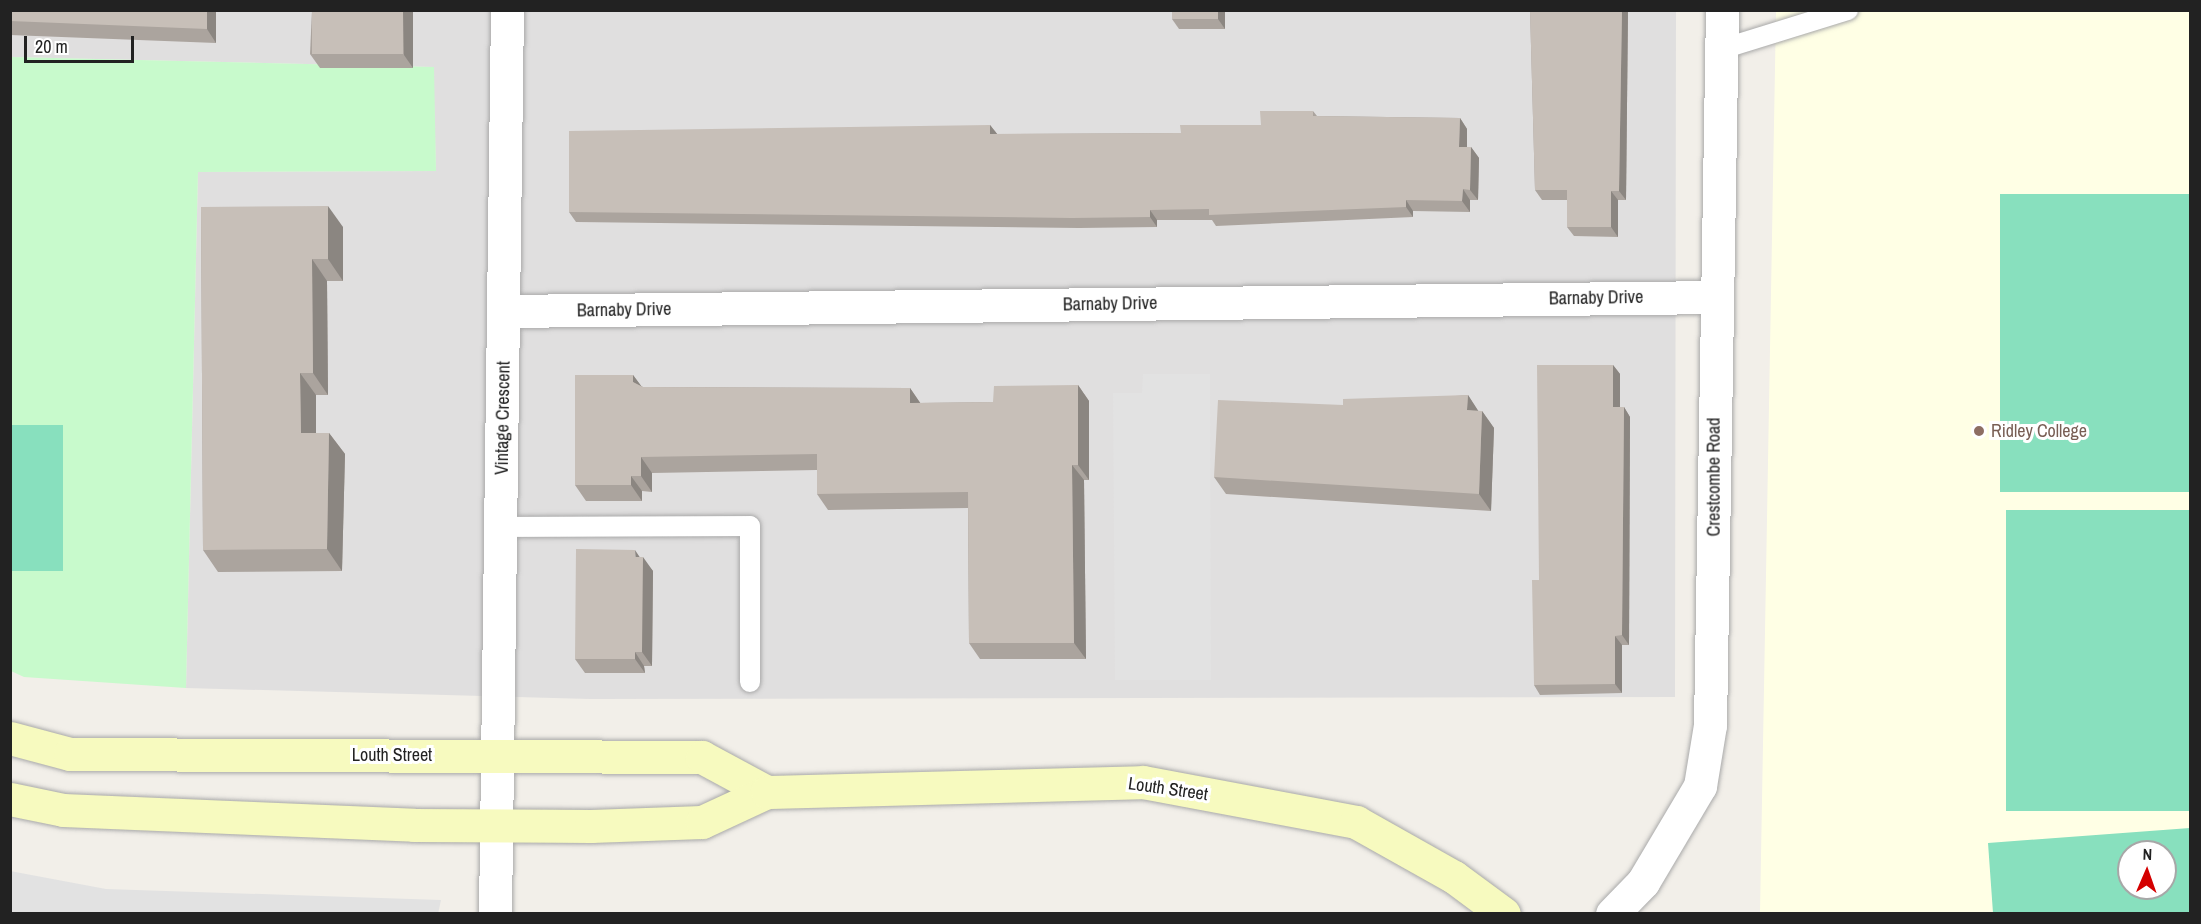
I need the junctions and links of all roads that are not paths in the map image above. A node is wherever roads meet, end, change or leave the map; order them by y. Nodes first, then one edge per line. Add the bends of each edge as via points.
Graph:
1 (507, 10) edge
2 (1722, 10) edge
3 (1848, 10) edge
4 (1722, 49) junction
5 (1715, 297) junction
6 (505, 311) junction
7 (501, 527) junction
8 (750, 682) dead end
9 (10, 738) edge
10 (498, 756) junction
11 (767, 792) junction
12 (10, 799) edge
13 (497, 825) junction
14 (495, 914) edge
15 (1504, 914) edge
16 (1612, 914) edge

1 - 6 street, Vintage Crescent
2 - 4 street, Crestcombe Road
3 - 4 lane
4 - 5 street, Crestcombe Road
5 - 6 street, Barnaby Drive
5 - 16 street, Crestcombe Road via 1709,735 1700,786 1643,882
6 - 7 street, Vintage Crescent
7 - 8 lane via 750,526
7 - 10 street, Vintage Crescent
9 - 10 main road, Louth Street via 70,754
10 - 11 main road, Louth Street via 702,757
10 - 13 street, Vintage Crescent
11 - 13 main road, Louth Street via 702,822
11 - 15 main road, Louth Street via 1143,782 1356,822 1454,877
12 - 13 main road, Louth Street via 63,810
13 - 14 street, Vintage Crescent

